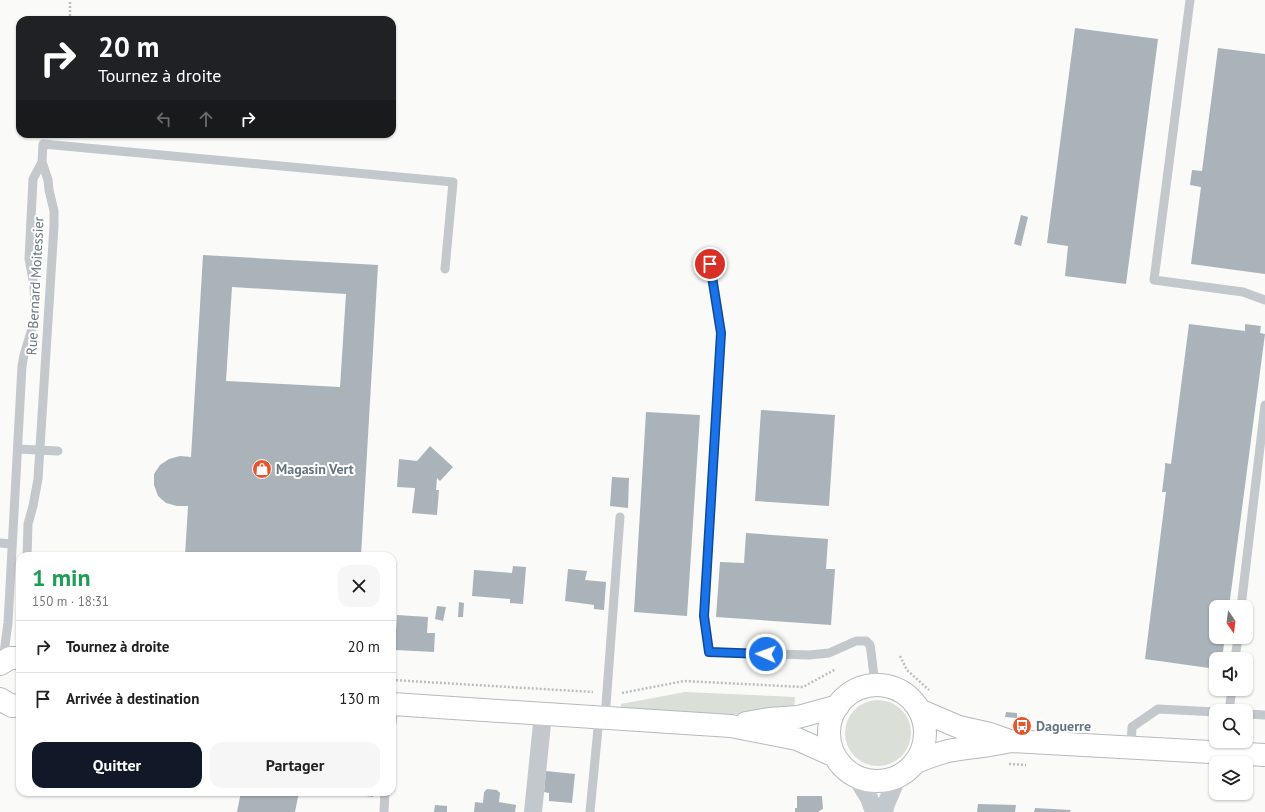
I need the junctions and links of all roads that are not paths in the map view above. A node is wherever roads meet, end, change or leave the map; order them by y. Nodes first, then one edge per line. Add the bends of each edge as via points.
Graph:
1 (1190, 0) edge
2 (42, 162) junction
3 (710, 264) dead end
4 (445, 268) dead end
5 (1265, 300) edge
6 (1265, 404) edge
7 (18, 450) junction
8 (39, 450) junction
9 (58, 451) dead end
10 (620, 517) dead end
11 (0, 543) edge
12 (12, 544) junction
13 (27, 552) edge
14 (1242, 600) edge
15 (8, 661) edge
16 (874, 685) junction
17 (0, 699) edge
18 (16, 706) edge
19 (838, 706) junction
20 (396, 710) edge
21 (919, 710) junction
22 (1209, 712) edge
23 (543, 714) junction
24 (1253, 714) edge
25 (1265, 715) edge
26 (602, 718) junction
27 (731, 726) junction
28 (1010, 741) junction
29 (1131, 747) junction
30 (1265, 754) edge
31 (835, 756) junction
32 (916, 762) junction
33 (855, 775) junction
34 (898, 776) junction
35 (386, 796) edge
36 (384, 812) edge
37 (533, 812) edge
38 (590, 812) edge
39 (874, 812) edge
40 (884, 812) edge

1 - 5 lane via 1154,280 1243,292
2 - 4 lane via 43,144 453,182
2 - 7 lane, Rue Bernard Moitessier via 33,178 29,258 35,289 35,308 34,322 22,366
2 - 8 lane, Rue Bernard Moitessier via 54,211 54,226
3 - 16 lane via 721,333 704,616 709,652 809,655 829,653 856,641 866,641 870,645
6 - 14 lane
7 - 8 lane
7 - 12 lane, Rue Bernard Moitessier
8 - 9 lane
8 - 13 lane, Rue Bernard Moitessier via 36,492 28,524
10 - 26 lane
11 - 12 lane
12 - 15 lane, Rue Bernard Moitessier
16 - 19 main road via 854,691
16 - 21 main road via 903,693
17 - 18 main road
19 - 27 main road via 798,717
19 - 31 main road via 832,717 830,730
20 - 23 main road
21 - 28 main road via 959,727
21 - 32 main road via 924,722 925,736
22 - 29 lane via 1158,708 1132,727
23 - 26 main road
23 - 37 street
24 - 25 lane
26 - 27 main road
26 - 38 lane
27 - 31 main road via 797,739
28 - 29 main road
28 - 32 main road via 947,752
29 - 30 main road
31 - 33 main road
32 - 34 main road
33 - 34 main road via 876,781
33 - 39 street
34 - 40 street
35 - 36 lane

